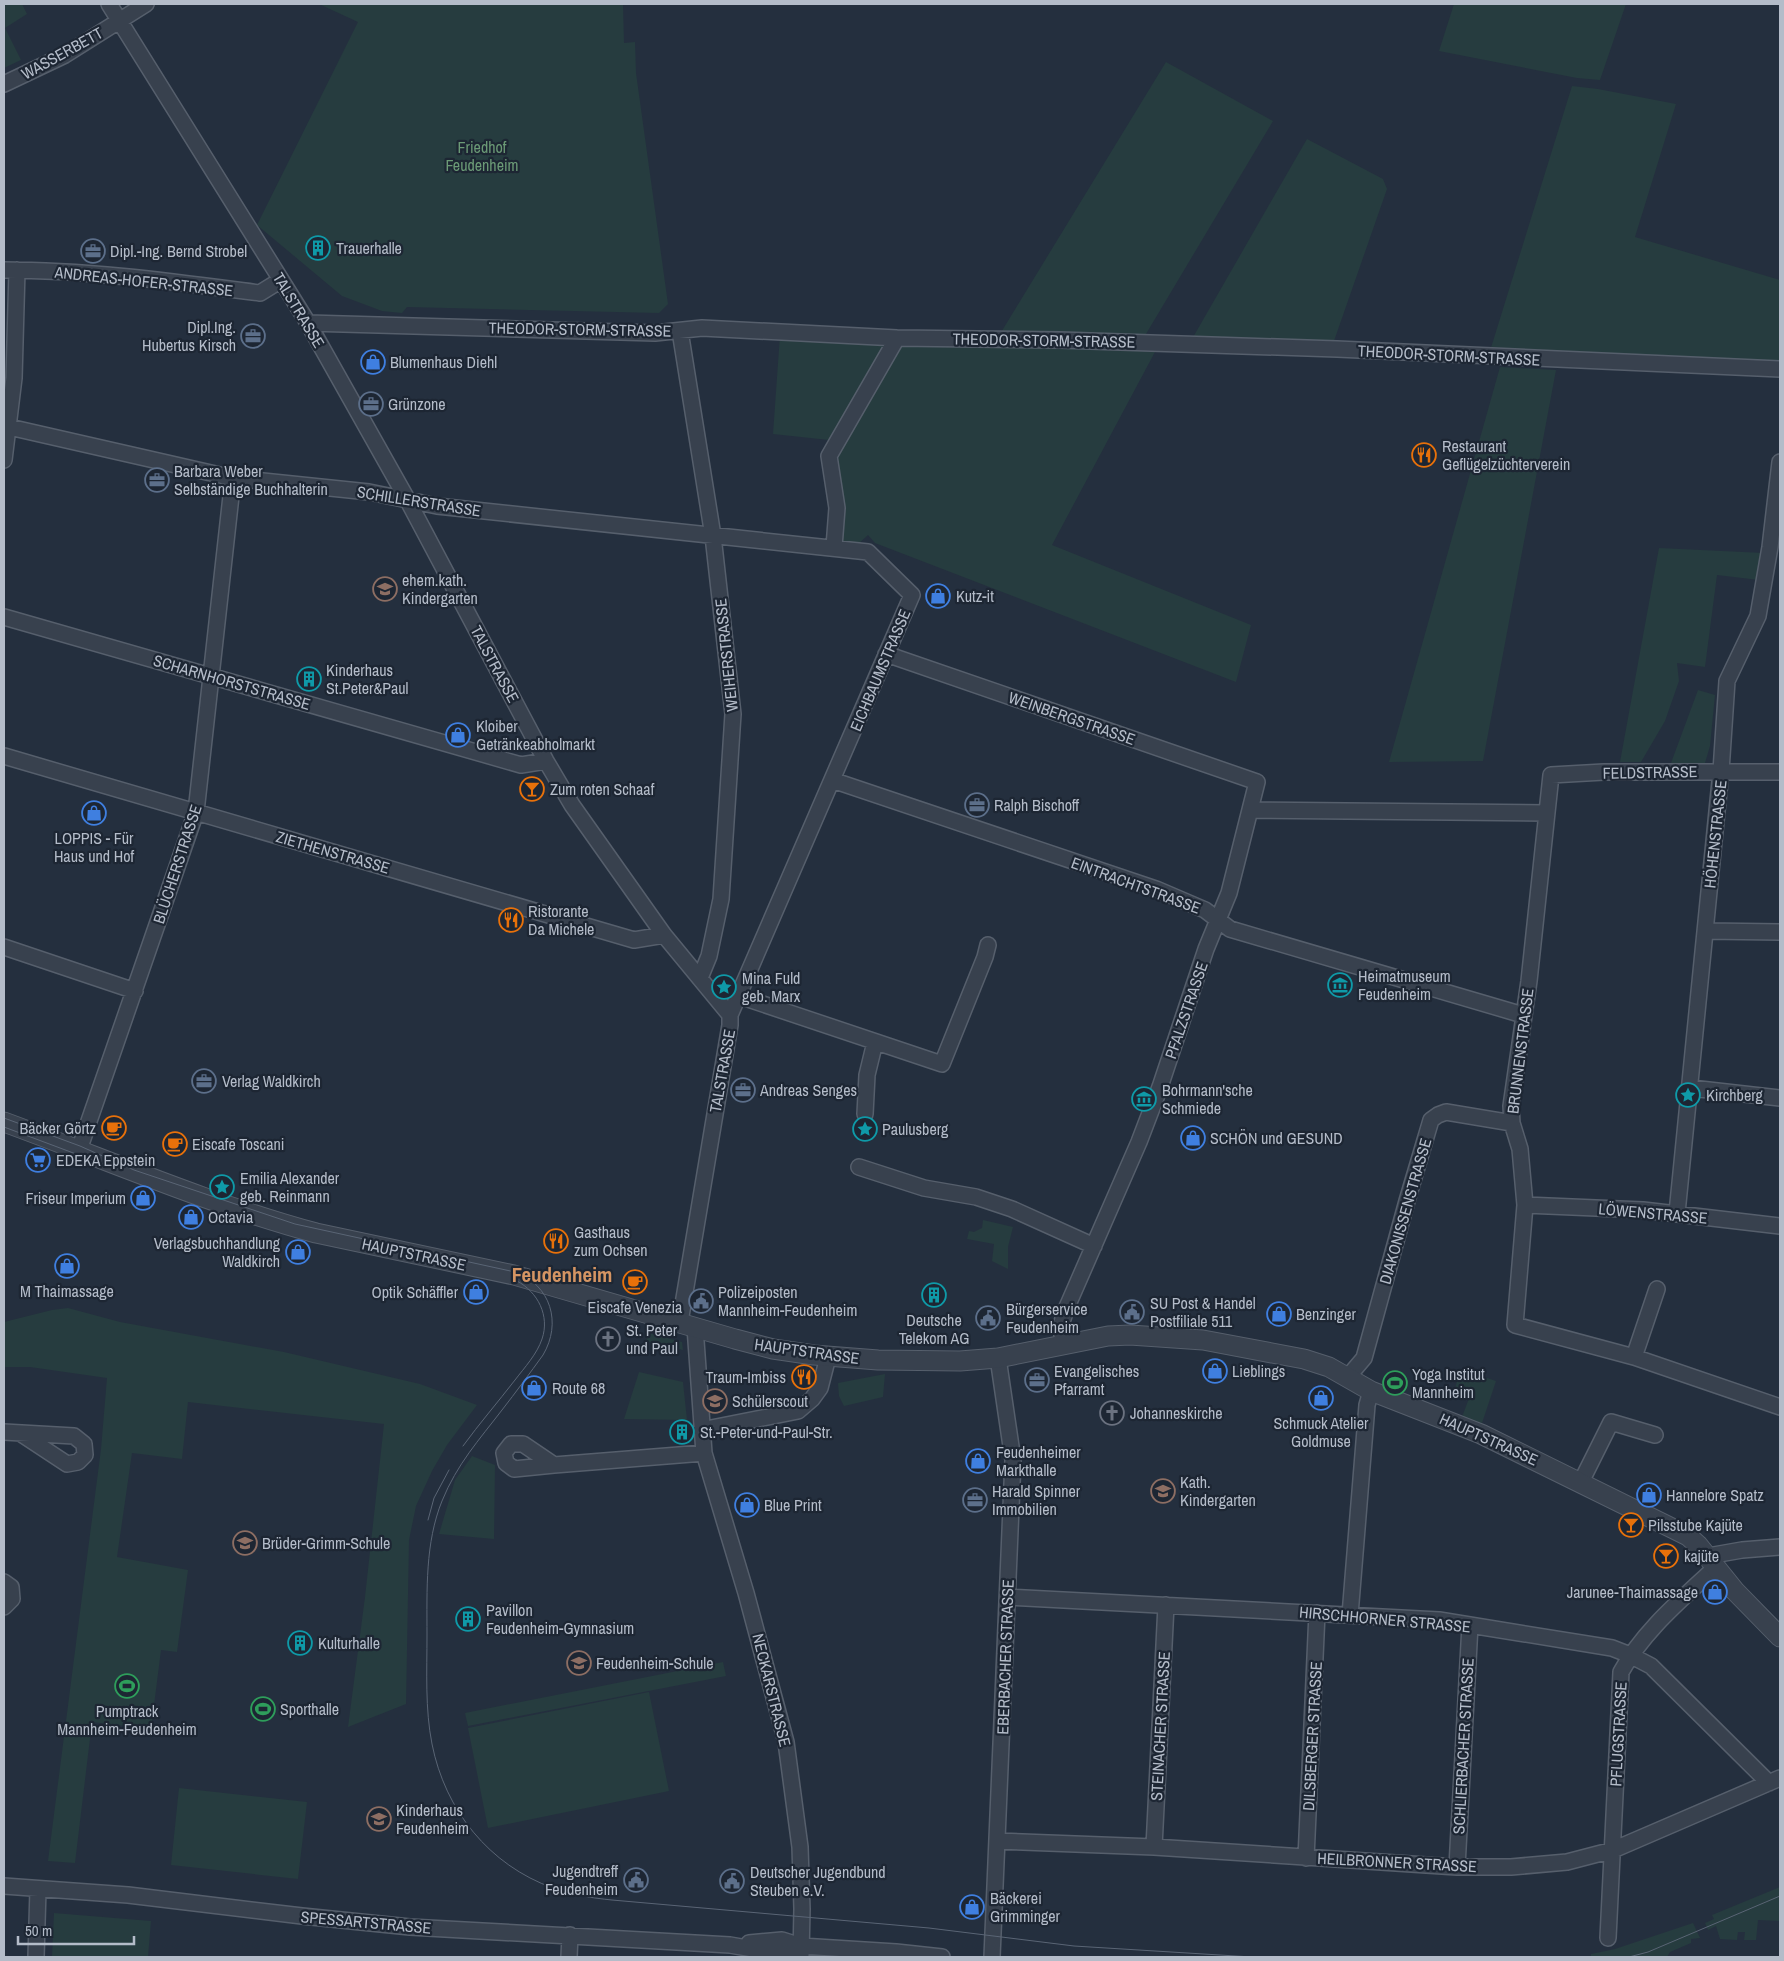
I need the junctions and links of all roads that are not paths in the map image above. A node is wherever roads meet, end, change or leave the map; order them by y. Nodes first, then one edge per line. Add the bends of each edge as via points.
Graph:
1 (109, 4) edge
2 (146, 4) edge
3 (120, 20) junction
4 (4, 84) edge
5 (11, 270) edge
6 (281, 280) junction
7 (308, 323) junction
8 (680, 330) junction
9 (897, 338) junction
10 (1780, 369) edge
11 (9, 427) junction
12 (4, 460) edge
13 (1780, 462) edge
14 (233, 478) junction
15 (407, 499) junction
16 (713, 536) junction
17 (834, 547) junction
18 (4, 617) edge
19 (886, 654) junction
20 (212, 676) junction
21 (4, 756) edge
22 (546, 761) junction
23 (1721, 771) junction
24 (1780, 772) edge
25 (1551, 775) joint
26 (832, 780) junction
27 (1257, 782) joint
28 (1250, 810) junction
29 (196, 812) junction
30 (1546, 813) junction
31 (1218, 920) junction
32 (1706, 931) junction
33 (1780, 932) edge
34 (664, 935) junction
35 (988, 945) dead end
36 (4, 947) edge
37 (700, 978) junction
38 (135, 991) junction
39 (739, 996) junction
40 (730, 1015) junction
41 (1523, 1015) junction
42 (875, 1042) junction
43 (1691, 1088) junction
44 (1780, 1098) edge
45 (865, 1114) dead end
46 (4, 1122) edge
47 (1512, 1123) junction
48 (79, 1150) junction
49 (858, 1167) dead end
50 (1525, 1205) junction
51 (1678, 1213) junction
52 (1780, 1226) edge
53 (1094, 1246) junction
54 (1657, 1289) dead end
55 (687, 1324) junction
56 (1063, 1344) junction
57 (828, 1357) junction
58 (1634, 1357) junction
59 (998, 1358) junction
60 (1347, 1378) junction
61 (1371, 1391) junction
62 (1780, 1407) edge
63 (701, 1430) junction
64 (4, 1432) edge
65 (20, 1433) dead end
66 (1655, 1435) dead end
67 (704, 1453) junction
68 (554, 1465) dead end
69 (1582, 1482) junction
70 (1780, 1547) edge
71 (1712, 1562) junction
72 (4, 1582) edge
73 (1008, 1597) junction
74 (1166, 1605) junction
75 (4, 1607) edge
76 (1317, 1613) junction
77 (1350, 1614) junction
78 (1470, 1625) junction
79 (1780, 1637) edge
80 (1630, 1655) junction
81 (1775, 1781) edge
82 (997, 1841) junction
83 (1154, 1848) junction
84 (1613, 1850) junction
85 (1306, 1858) junction
86 (1457, 1867) junction
87 (4, 1886) edge
88 (38, 1889) junction
89 (570, 1934) junction
90 (1608, 1938) dead end
91 (801, 1952) edge
92 (36, 1957) edge
93 (569, 1957) edge
94 (942, 1957) edge
95 (992, 1957) edge

1 - 3 street, TALSTRASSE
2 - 3 street, WASSERBETT
3 - 4 street, WASSERBETT via 65,55
3 - 6 street, TALSTRASSE
5 - 6 street, ANDREAS-HOFER-STRASSE via 161,280 260,293
5 - 11 street via 14,378
6 - 7 street, TALSTRASSE
7 - 8 street, THEODOR-STORM-STRASSE via 655,333
7 - 15 street, TALSTRASSE
8 - 9 street, THEODOR-STORM-STRASSE via 711,328
8 - 16 street, WEIHERSTRASSE
9 - 10 street, THEODOR-STORM-STRASSE via 1299,348
9 - 17 street via 829,456 837,508
11 - 12 street
11 - 14 street, SCHILLERSTRASSE
13 - 23 street, HÖHENSTRASSE via 1758,616 1727,681
14 - 15 street, SCHILLERSTRASSE
14 - 20 street, BLÜCHERSTRASSE
15 - 16 street, SCHILLERSTRASSE via 437,506
15 - 22 street, TALSTRASSE
16 - 17 street, SCHILLERSTRASSE
16 - 37 street, WEIHERSTRASSE via 733,714 721,899 710,956
17 - 19 street, EICHBAUMSTRASSE via 868,552 912,595
18 - 20 street, SCHARNHORSTSTRASSE
19 - 26 street, EICHBAUMSTRASSE
19 - 27 street, WEINBERGSTRASSE
20 - 22 street, SCHARNHORSTSTRASSE via 520,765
20 - 29 street, BLÜCHERSTRASSE
21 - 29 street, ZIETHENSTRASSE
22 - 34 street, TALSTRASSE via 572,805
23 - 24 street, FELDSTRASSE
23 - 25 street, FELDSTRASSE
23 - 32 street, HÖHENSTRASSE
25 - 30 street, BRUNNENSTRASSE
26 - 31 street, EINTRACHTSTRASSE via 1156,889 1205,910
26 - 39 street, EICHBAUMSTRASSE
27 - 28 street, PFALZSTRASSE
28 - 30 street
28 - 31 street, PFALZSTRASSE via 1229,893
29 - 34 street, ZIETHENSTRASSE via 634,940
29 - 38 street, BLÜCHERSTRASSE
30 - 41 street, BRUNNENSTRASSE
31 - 41 street, EINTRACHTSTRASSE via 1230,929
31 - 53 street, PFALZSTRASSE via 1139,1142
32 - 33 street
32 - 43 street, HÖHENSTRASSE
34 - 37 street, TALSTRASSE
35 - 42 street via 942,1064
36 - 38 street
37 - 40 street, TALSTRASSE
38 - 48 street, BLÜCHERSTRASSE
39 - 40 street, EICHBAUMSTRASSE
39 - 42 street
40 - 55 street, TALSTRASSE
41 - 47 street, BRUNNENSTRASSE via 1511,1106
42 - 45 street via 868,1074
43 - 44 street
43 - 51 street, HÖHENSTRASSE
46 - 48 street, HAUPTSTRASSE
47 - 50 street, BRUNNENSTRASSE via 1520,1149
47 - 60 street, DIAKONISSENSTRASSE via 1446,1112 1431,1120 1364,1358
48 - 55 street, HAUPTSTRASSE via 129,1171 288,1225 514,1275
49 - 53 street via 924,1188 976,1197 1012,1209
50 - 51 street, LÖWENSTRASSE
50 - 58 street, BRUNNENSTRASSE via 1515,1325
51 - 52 street, LÖWENSTRASSE
53 - 56 street, PFALZSTRASSE via 1061,1325
54 - 58 street
55 - 57 street, HAUPTSTRASSE via 773,1349
55 - 63 street, NECKARSTRASSE
56 - 59 street, HAUPTSTRASSE
56 - 60 street, HAUPTSTRASSE via 1130,1335 1203,1340 1304,1359 1329,1367
57 - 59 street, HAUPTSTRASSE via 939,1361
57 - 63 street via 820,1388 812,1400 798,1411
58 - 62 street
59 - 73 street, EBERBACHER STRASSE via 1013,1460
60 - 61 street, HAUPTSTRASSE
61 - 69 street, HAUPTSTRASSE via 1481,1434
61 - 77 street via 1366,1414
63 - 67 street, NECKARSTRASSE
64 - 65 street
66 - 69 street via 1611,1422
67 - 68 street
67 - 91 street, NECKARSTRASSE via 786,1742 800,1847
69 - 71 street, HAUPTSTRASSE via 1688,1536
70 - 71 street via 1742,1550
71 - 79 street, HAUPTSTRASSE
71 - 80 street, PFLUGSTRASSE
72 - 75 street via 11,1587 12,1598
73 - 74 street, HIRSCHHORNER STRASSE
73 - 82 street, EBERBACHER STRASSE
74 - 76 street, HIRSCHHORNER STRASSE
74 - 83 street, STEINACHER STRASSE
76 - 77 street, HIRSCHHORNER STRASSE
76 - 85 street, DILSBERGER STRASSE
77 - 78 street, HIRSCHHORNER STRASSE
78 - 80 street, HIRSCHHORNER STRASSE via 1612,1648
78 - 86 street, SCHLIERBACHER STRASSE
80 - 81 street, HIRSCHHORNER STRASSE via 1650,1666
80 - 84 street, PFLUGSTRASSE via 1621,1672
81 - 84 street, HEILBRONNER STRASSE
82 - 83 street, HEILBRONNER STRASSE
82 - 95 street, EBERBACHER STRASSE
83 - 85 street, HEILBRONNER STRASSE
84 - 86 street, HEILBRONNER STRASSE via 1567,1862
84 - 90 street, PFLUGSTRASSE
85 - 86 street, HEILBRONNER STRASSE
87 - 88 street, SPESSARTSTRASSE
88 - 89 street, SPESSARTSTRASSE via 135,1896 410,1927
88 - 92 street
89 - 91 street, SPESSARTSTRASSE via 730,1945 782,1940
89 - 93 street
91 - 94 street, SPESSARTSTRASSE via 896,1952

